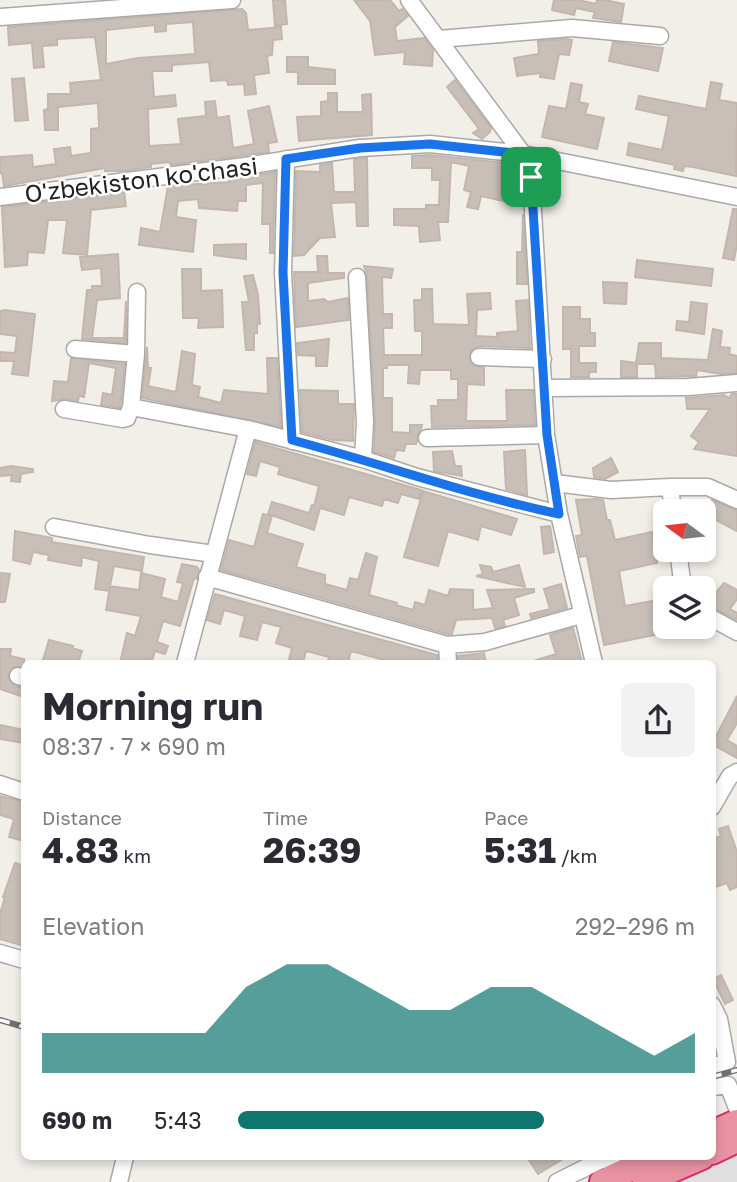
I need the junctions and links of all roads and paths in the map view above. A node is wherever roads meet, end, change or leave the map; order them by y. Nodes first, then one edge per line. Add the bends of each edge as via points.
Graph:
1 (232, 0) edge
2 (409, 0) edge
3 (0, 17) edge
4 (660, 36) dead end
5 (439, 39) junction
6 (523, 154) junction
7 (286, 159) junction
8 (0, 197) edge
9 (737, 197) edge
10 (357, 276) dead end
11 (137, 292) dead end
12 (75, 349) dead end
13 (136, 354) junction
14 (479, 357) dead end
15 (542, 359) junction
16 (737, 383) edge
17 (544, 388) junction
18 (131, 407) junction
19 (64, 409) dead end
20 (248, 429) junction
21 (547, 435) junction
22 (427, 438) dead end
23 (292, 440) junction
24 (363, 459) junction
25 (555, 483) junction
26 (670, 487) junction
27 (672, 499) edge
28 (737, 500) edge
29 (559, 514) junction
30 (54, 527) dead end
31 (214, 554) junction
32 (207, 577) junction
33 (581, 615) junction
34 (716, 621) edge
35 (737, 632) edge
36 (447, 645) junction
37 (186, 660) edge
38 (448, 660) edge
39 (593, 660) edge
40 (737, 772) edge
41 (0, 784) edge
42 (21, 791) edge
43 (716, 800) edge
44 (0, 953) edge
45 (21, 959) edge
46 (716, 1013) edge
47 (716, 1065) edge
48 (716, 1086) edge
49 (737, 1108) edge
50 (737, 1122) edge
51 (716, 1131) edge
52 (737, 1140) edge
53 (716, 1150) edge
54 (124, 1160) edge
55 (601, 1160) edge
56 (605, 1160) edge
57 (653, 1160) edge
58 (688, 1160) edge
59 (636, 1176) edge
60 (119, 1182) edge
61 (558, 1182) edge
62 (602, 1182) edge

1 - 3 street
2 - 5 street
4 - 5 street via 572,28
5 - 6 street
6 - 7 street, O'zbekiston ko'chasi via 430,144
6 - 9 street, O'zbekiston ko'chasi
6 - 15 street via 534,203
7 - 8 street, O'zbekiston ko'chasi
7 - 23 street via 283,273
10 - 24 street
11 - 13 street
12 - 13 street
13 - 18 street
14 - 15 street
15 - 17 street
16 - 17 street
17 - 21 street
18 - 19 street via 122,419
18 - 20 street
20 - 23 street
20 - 31 street
21 - 22 street
21 - 25 street
23 - 24 street
24 - 29 street
25 - 26 street via 611,490
25 - 29 street
26 - 27 street
26 - 28 street via 708,486
29 - 33 street
30 - 31 street
31 - 32 street
32 - 36 street
32 - 37 street
33 - 36 street via 485,642
33 - 39 street
34 - 35 street
36 - 38 street
40 - 43 street
41 - 42 street
44 - 45 street
46 - 47 street via 727,1062
48 - 49 street via 727,1085
50 - 51 highway
52 - 53 highway
54 - 60 street
55 - 61 street
56 - 59 street
57 - 59 highway
58 - 59 highway
59 - 62 highway

